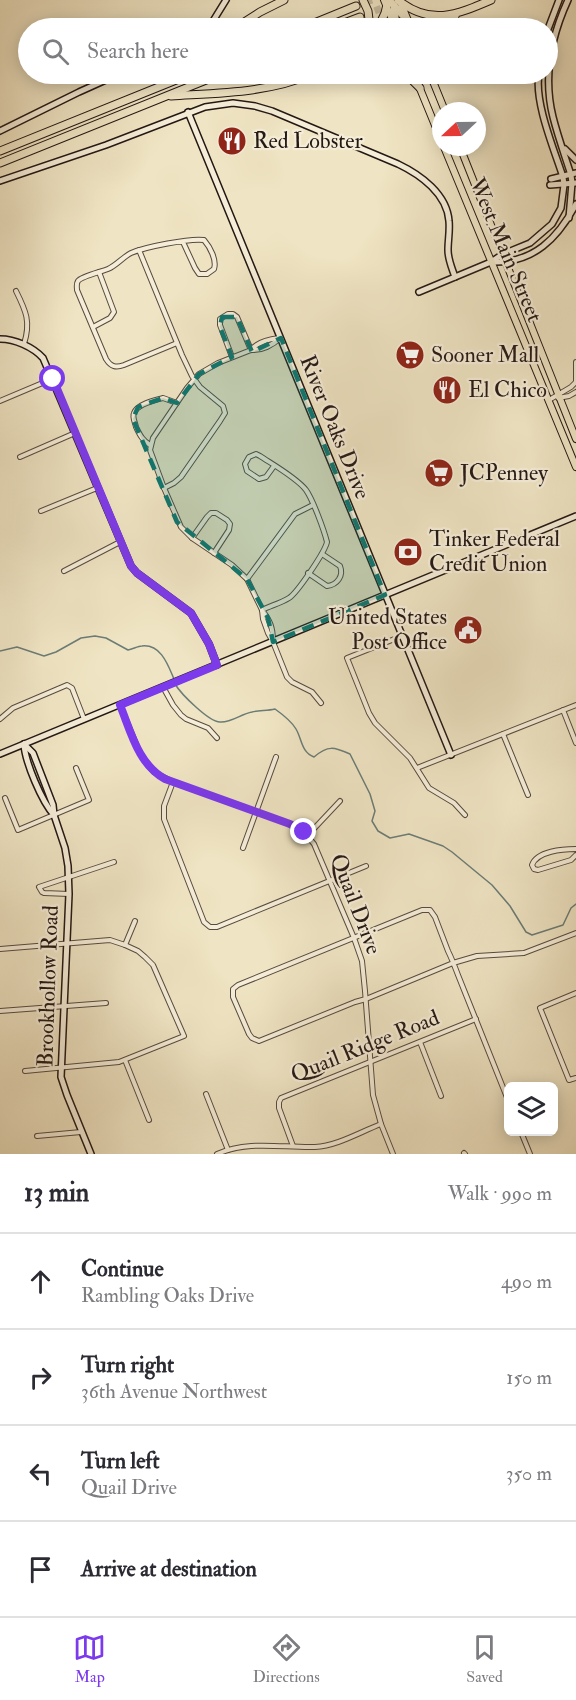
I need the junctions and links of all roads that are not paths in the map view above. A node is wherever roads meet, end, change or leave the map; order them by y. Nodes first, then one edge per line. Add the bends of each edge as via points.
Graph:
1 (226, 0) edge
2 (284, 0) edge
3 (363, 0) edge
4 (491, 0) edge
5 (560, 0) edge
6 (568, 0) edge
7 (393, 2) edge
8 (356, 6) dead end
9 (458, 13) junction
10 (215, 18) edge
11 (251, 18) edge
12 (327, 18) edge
13 (369, 18) edge
14 (384, 18) edge
15 (395, 18) edge
16 (405, 18) edge
17 (453, 18) edge
18 (553, 18) edge
19 (558, 22) edge
20 (97, 84) edge
21 (196, 84) edge
22 (278, 84) edge
23 (416, 84) edge
24 (418, 84) edge
25 (435, 84) edge
26 (539, 84) edge
27 (548, 84) edge
28 (162, 85) edge
29 (420, 88) junction
30 (166, 96) junction
31 (442, 102) edge
32 (188, 112) junction
33 (432, 118) edge
34 (0, 131) edge
35 (561, 143) junction
36 (0, 151) edge
37 (448, 156) edge
38 (464, 156) edge
39 (576, 160) edge
40 (0, 163) edge
41 (574, 174) edge
42 (563, 177) junction
43 (0, 181) edge
44 (574, 183) edge
45 (564, 184) junction
46 (576, 204) edge
47 (569, 218) junction
48 (183, 242) junction
49 (139, 250) junction
50 (504, 255) junction
51 (491, 262) junction
52 (507, 263) junction
53 (99, 272) junction
54 (455, 277) junction
55 (16, 291) dead end
56 (419, 292) dead end
57 (93, 327) junction
58 (281, 338) junction
59 (0, 339) edge
60 (177, 344) junction
61 (23, 345) junction
62 (251, 350) junction
63 (232, 357) junction
64 (576, 362) edge
65 (53, 379) junction
66 (194, 380) junction
67 (576, 392) edge
68 (560, 396) junction
69 (549, 400) junction
70 (0, 401) edge
71 (177, 403) junction
72 (75, 433) junction
73 (576, 439) edge
74 (150, 445) junction
75 (20, 456) dead end
76 (274, 466) junction
77 (576, 467) edge
78 (98, 488) junction
79 (164, 488) junction
80 (313, 505) junction
81 (41, 511) dead end
82 (576, 516) edge
83 (192, 538) junction
84 (120, 542) junction
85 (214, 553) junction
86 (322, 554) junction
87 (64, 571) dead end
88 (308, 573) junction
89 (247, 579) junction
90 (385, 595) junction
91 (262, 610) junction
92 (403, 636) junction
93 (273, 642) junction
94 (217, 665) junction
95 (164, 687) junction
96 (321, 703) dead end
97 (120, 705) junction
98 (576, 705) edge
99 (563, 710) junction
100 (0, 719) edge
101 (84, 720) junction
102 (503, 734) junction
103 (217, 738) dead end
104 (576, 742) edge
105 (24, 744) junction
106 (0, 754) edge
107 (451, 755) junction
108 (276, 757) dead end
109 (76, 768) dead end
110 (417, 768) junction
111 (173, 782) junction
112 (528, 795) dead end
113 (5, 798) dead end
114 (340, 801) dead end
115 (256, 812) junction
116 (465, 815) dead end
117 (54, 816) junction
118 (308, 835) junction
119 (243, 848) dead end
120 (576, 849) edge
121 (576, 855) edge
122 (114, 862) dead end
123 (366, 866) dead end
124 (68, 877) junction
125 (331, 881) junction
126 (69, 894) junction
127 (135, 921) dead end
128 (576, 933) edge
129 (354, 938) junction
130 (66, 944) junction
131 (125, 945) junction
132 (0, 949) edge
133 (453, 963) junction
134 (576, 993) edge
135 (366, 999) junction
136 (106, 1003) dead end
137 (63, 1007) junction
138 (0, 1011) edge
139 (476, 1019) junction
140 (420, 1042) junction
141 (125, 1060) junction
142 (370, 1063) junction
143 (61, 1068) junction
144 (25, 1071) dead end
145 (576, 1078) edge
146 (504, 1090) edge
147 (206, 1094) dead end
148 (441, 1096) dead end
149 (149, 1120) dead end
150 (381, 1124) junction
151 (81, 1132) junction
152 (37, 1136) dead end
153 (523, 1136) edge
154 (293, 1146) junction
155 (228, 1149) junction
156 (91, 1154) edge
157 (218, 1154) edge
158 (393, 1154) edge
159 (530, 1154) edge

1 - 10 main road
2 - 11 highway
3 - 13 highway
4 - 9 highway
5 - 18 main road
6 - 19 main road
7 - 9 highway via 431,16
7 - 14 highway
7 - 15 highway
7 - 16 highway
8 - 12 highway
9 - 17 highway
20 - 34 main road
21 - 30 highway
22 - 30 highway
23 - 29 highway
24 - 29 main road
25 - 31 main road
26 - 42 main road via 541,108
27 - 35 main road via 552,116
28 - 36 highway
29 - 33 main road
30 - 40 highway
32 - 43 main road
32 - 54 main road via 224,103 263,108 412,171 431,186 447,212 448,258
32 - 58 main road, River Oaks Drive
35 - 39 main road
35 - 41 main road
37 - 51 main road, West Main Street
38 - 50 main road, West Main Street
41 - 42 main road
41 - 44 main road
42 - 45 main road
42 - 45 main road via 550,182
44 - 45 main road
44 - 47 main road
45 - 50 main road via 561,208 552,224 530,243
46 - 47 main road
47 - 52 main road via 551,241 536,252
48 - 48 street via 199,274 214,269 215,261 206,241
48 - 49 street
49 - 53 street
49 - 60 street
50 - 51 main road
50 - 52 main road, West Main Street
51 - 52 main road
51 - 54 main road
51 - 69 main road, West Main Street
52 - 68 main road, West Main Street
53 - 57 street via 114,312
53 - 57 street via 77,285
54 - 56 main road
55 - 61 street via 28,319
57 - 60 street via 106,359 114,366 124,366
58 - 62 street via 255,345
58 - 90 main road, River Oaks Drive
59 - 61 main road
60 - 66 street
61 - 65 main road via 40,355
62 - 63 street
62 - 63 street via 237,317 228,314 220,319 220,325
63 - 66 street
64 - 68 street via 576,382
65 - 70 street
65 - 72 main road
66 - 71 street
66 - 79 street via 222,404 225,413 181,477
67 - 68 street
68 - 69 street
68 - 73 main road, West Main Street
69 - 77 main road, West Main Street
71 - 74 street
71 - 74 street via 163,398 135,411 133,419 140,435
72 - 75 street
72 - 78 main road
74 - 79 street
76 - 76 street via 256,454 245,464 247,471 259,479 266,477
76 - 80 street via 305,488
78 - 81 street
78 - 84 main road
79 - 83 street via 177,522
80 - 86 street via 327,539
80 - 89 street via 299,510
82 - 90 main road
83 - 85 street
83 - 85 street via 211,513 227,520 229,530
84 - 87 street
84 - 94 main road via 133,569 191,613
85 - 89 street
86 - 88 street
86 - 88 street via 340,566 342,573 337,581 327,586
88 - 91 street via 290,598
89 - 91 street
90 - 92 main road, River Oaks Drive
90 - 93 main road
91 - 93 street via 273,630
92 - 107 main road, River Oaks Drive
92 - 110 street via 347,658 372,719
93 - 94 main road
93 - 96 street via 289,680 312,692
94 - 95 main road
95 - 97 main road
95 - 103 street via 184,718 208,728
97 - 101 main road
97 - 111 street, Quail Drive via 147,764 159,776
98 - 99 street
99 - 102 street
99 - 104 street
100 - 101 street via 13,708 67,685 72,688
101 - 105 main road
102 - 107 street
102 - 112 street
105 - 106 main road
105 - 117 main road, Brookhollow Road via 24,756
107 - 110 street
108 - 115 street
109 - 117 street via 89,800
110 - 116 street via 431,791 454,803
111 - 115 street, Quail Drive
111 - 125 street via 164,806 164,819 204,922 210,927
113 - 117 street via 18,830
114 - 118 street
115 - 118 street, Quail Drive
115 - 119 street
117 - 124 main road, Brookhollow Road via 65,848
118 - 125 street, Quail Drive
120 - 121 street via 548,853 532,865 538,870
122 - 124 street
123 - 125 street
124 - 126 main road, Brookhollow Road
124 - 126 street via 39,888 44,893
125 - 129 street, Quail Drive
126 - 130 main road, Brookhollow Road
127 - 131 street
128 - 133 street via 524,953 477,956
129 - 133 street via 430,910
129 - 135 street, Quail Drive via 362,961
129 - 135 street via 235,987 233,997 249,1034 259,1041
130 - 131 street via 105,940
130 - 132 street
130 - 137 main road, Brookhollow Road
131 - 141 street via 153,965 184,1036
133 - 135 street
133 - 139 street
134 - 145 street via 540,1008 569,1080
135 - 142 street, Quail Drive
136 - 137 street
137 - 138 street
137 - 143 main road, Brookhollow Road
139 - 140 street, Quail Ridge Road
139 - 146 street
140 - 142 street, Quail Ridge Road
140 - 148 street
141 - 143 street
141 - 149 street
142 - 150 street, Quail Drive via 372,1095
142 - 154 street, Quail Ridge Road via 281,1098 279,1108
143 - 144 street
143 - 151 main road, Brookhollow Road
147 - 155 street
150 - 154 street via 330,1144
150 - 158 street, Quail Drive
151 - 152 street
151 - 156 main road, Brookhollow Road
153 - 159 street
154 - 155 street
155 - 157 street

